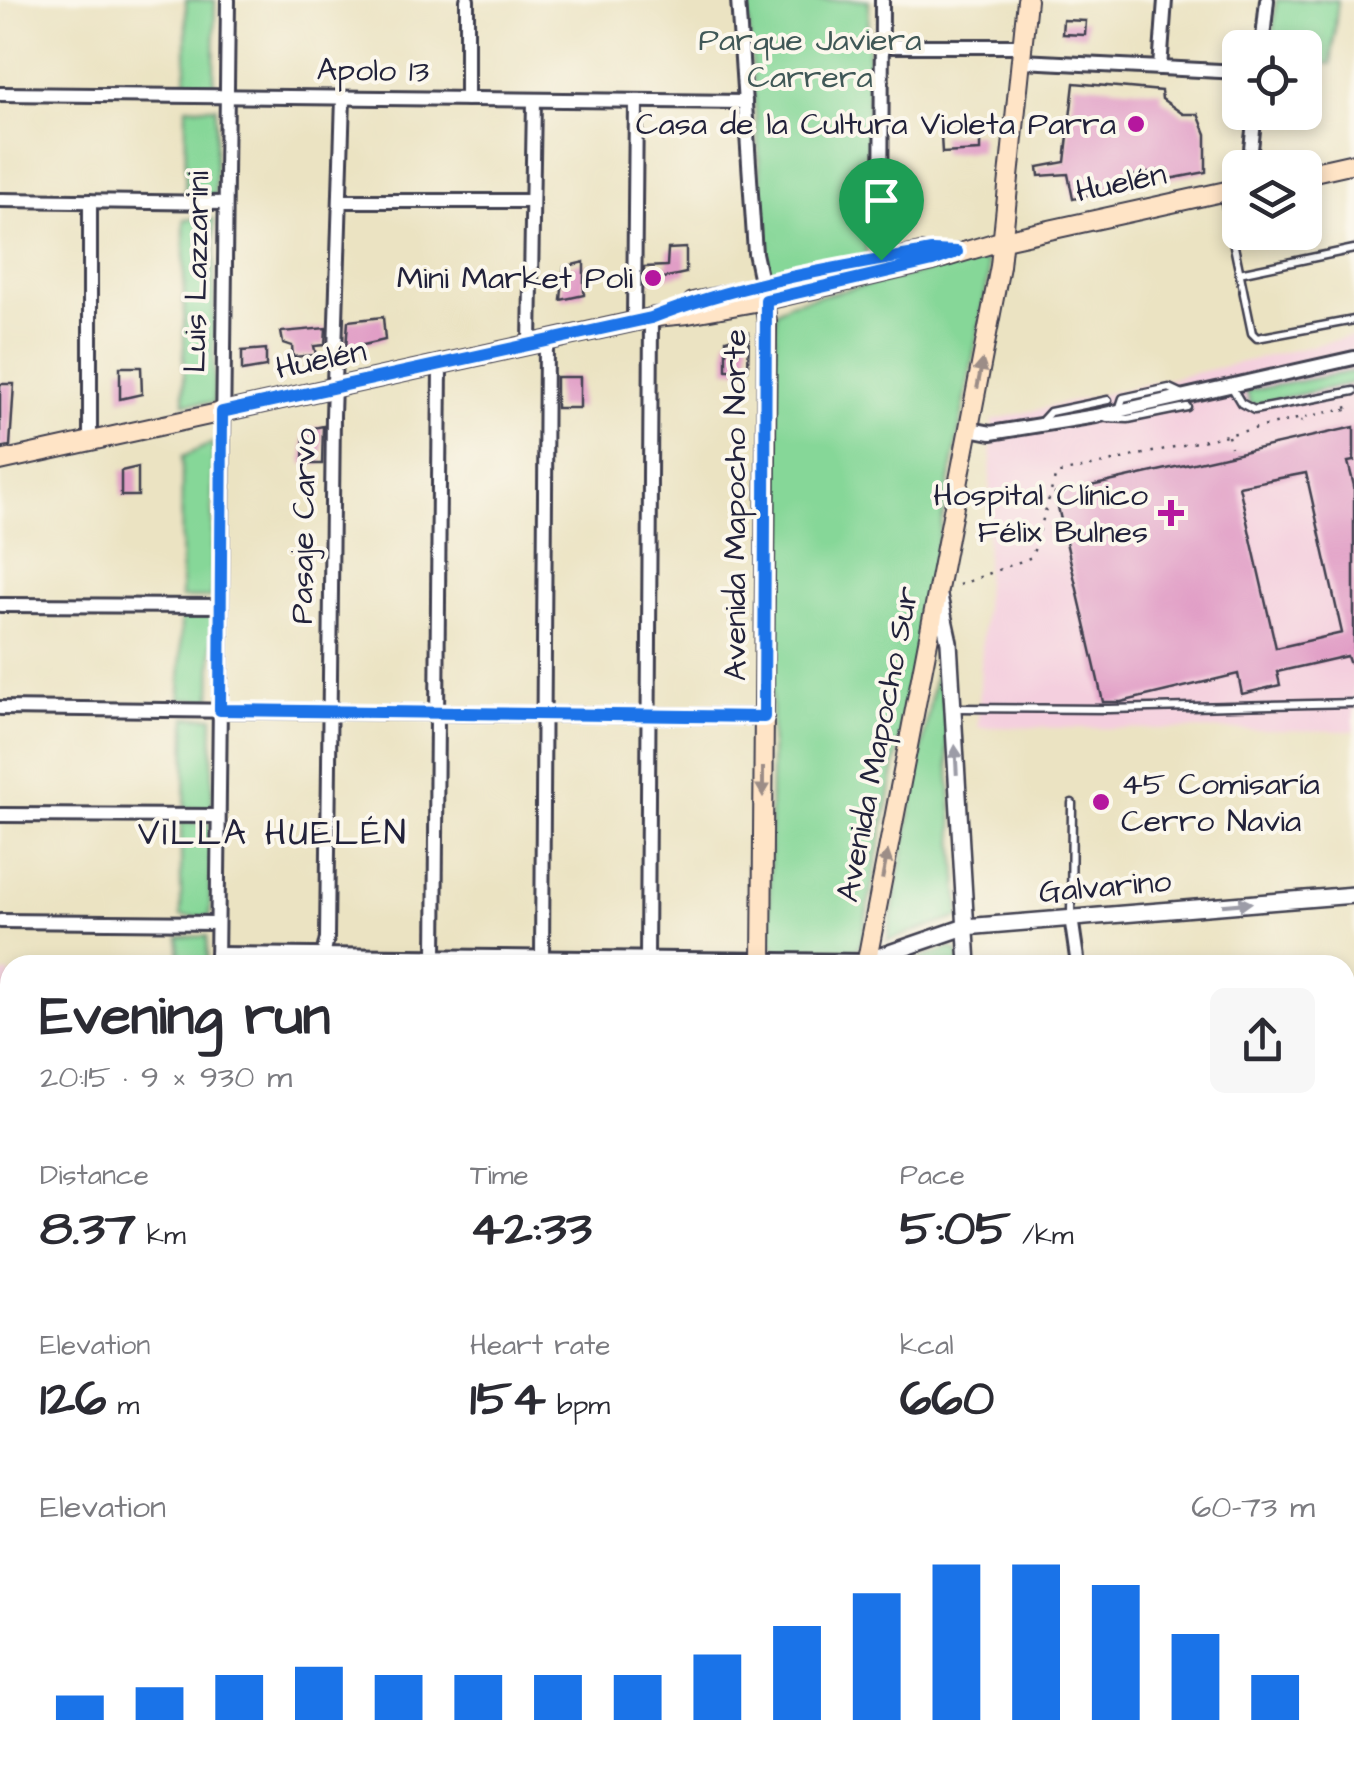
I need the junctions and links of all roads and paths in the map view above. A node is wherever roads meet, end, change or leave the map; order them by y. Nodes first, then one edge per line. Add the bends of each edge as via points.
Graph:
1 (228, 0) edge
2 (467, 0) edge
3 (738, 0) edge
4 (882, 0) edge
5 (1027, 0) edge
6 (1165, 0) edge
7 (1267, 0) edge
8 (1264, 30) edge
9 (882, 46) junction
10 (1022, 54) junction
11 (1160, 68) junction
12 (1222, 71) edge
13 (0, 94) edge
14 (226, 96) junction
15 (343, 98) junction
16 (468, 99) junction
17 (534, 100) junction
18 (636, 101) junction
19 (745, 102) junction
20 (1354, 163) edge
21 (1322, 170) edge
22 (1222, 192) edge
23 (0, 200) edge
24 (90, 201) junction
25 (225, 202) junction
26 (341, 202) junction
27 (532, 202) junction
28 (1004, 240) junction
29 (1354, 249) edge
30 (1238, 250) edge
31 (957, 252) junction
32 (881, 260) junction
33 (1240, 273) junction
34 (764, 293) junction
35 (647, 318) junction
36 (1354, 320) edge
37 (538, 343) junction
38 (1354, 358) edge
39 (440, 364) junction
40 (1230, 384) junction
41 (335, 387) junction
42 (1354, 391) edge
43 (1108, 400) dead end
44 (1354, 406) edge
45 (1345, 408) junction
46 (222, 412) junction
47 (1301, 418) junction
48 (1348, 419) dead end
49 (1036, 427) junction
50 (970, 428) junction
51 (1304, 430) dead end
52 (1228, 435) junction
53 (90, 441) junction
54 (1230, 447) dead end
55 (0, 461) edge
56 (938, 592) junction
57 (0, 605) edge
58 (220, 606) junction
59 (1354, 702) edge
60 (0, 708) edge
61 (954, 708) junction
62 (220, 710) junction
63 (330, 712) junction
64 (437, 713) junction
65 (544, 714) junction
66 (650, 716) junction
67 (764, 717) junction
68 (1072, 803) dead end
69 (0, 814) edge
70 (218, 816) junction
71 (1354, 895) edge
72 (1071, 917) junction
73 (0, 921) edge
74 (217, 923) junction
75 (965, 927) junction
76 (217, 955) edge
77 (322, 955) edge
78 (435, 955) edge
79 (542, 955) edge
80 (648, 955) edge
81 (762, 955) edge
82 (868, 955) edge
83 (888, 955) edge
84 (967, 955) edge
85 (1077, 955) edge

1 - 14 street, Luis Lazzarini
2 - 16 street
3 - 19 street
4 - 9 street
5 - 10 main road, Avenida Mapocho Sur
6 - 11 street
7 - 8 street
9 - 10 street
9 - 32 street
10 - 11 street
10 - 28 main road, Avenida Mapocho Sur
11 - 12 street
13 - 14 street, Apolo 13
14 - 15 street, Apolo 13
14 - 25 street, Luis Lazzarini
15 - 16 street, Apolo 13
15 - 26 street, Pasaje Carvo
16 - 17 street, Apolo 13
17 - 18 street, Apolo 13
17 - 27 street
18 - 19 street, Apolo 13
18 - 35 street
19 - 34 street
20 - 21 main road
22 - 28 main road, Huelén
23 - 24 street
24 - 25 street
24 - 53 street
25 - 46 street, Luis Lazzarini
26 - 27 street
26 - 41 street, Pasaje Carvo
27 - 37 street
28 - 31 main road, Huelén
50 -> 28 main road, Avenida Mapocho Sur
29 - 33 lane
30 - 33 lane
31 - 32 main road, Huelén
31 - 34 main road, Huelén
32 - 34 main road, Huelén
33 - 36 lane via 1257,338
34 - 35 main road, Huelén
34 - 67 main road, Avenida Mapocho Norte
35 - 37 main road, Huelén
35 - 66 street
37 - 39 main road, Huelén
37 - 65 street
38 - 40 street
39 - 41 main road, Huelén
39 - 64 street
40 - 42 lane via 1254,410
40 - 49 street via 1124,415
41 - 46 main road, Huelén
41 - 63 street, Pasaje Carvo
43 - 49 lane via 1050,412
44 - 45 path
45 - 47 path
45 - 48 path
46 - 53 main road, Huelén
46 - 58 street, Luis Lazzarini
47 - 51 path
47 - 52 path
49 - 50 street via 991,433
50 - 56 main road, Avenida Mapocho Sur
52 - 54 path
52 - 56 path via 1056,474 1032,557
53 - 55 main road, Huelén
56 - 61 street
82 -> 56 main road, Avenida Mapocho Sur
57 - 58 street
58 - 62 street, Luis Lazzarini
59 - 61 lane
60 - 62 street
75 -> 61 street
62 - 63 street
62 - 70 street, Luis Lazzarini
63 - 64 street
63 - 77 street, Pasaje Carvo
64 - 65 street
64 - 78 street
65 - 66 street
65 - 79 street
66 - 67 street
66 - 80 street
67 -> 81 main road, Avenida Mapocho Norte
68 - 72 lane
69 - 70 street
70 - 74 street, Luis Lazzarini
72 -> 71 street, Galvarino
72 - 75 street, Galvarino
72 - 85 street
73 - 74 street
74 - 76 street, Luis Lazzarini
75 - 83 street, Galvarino
75 - 84 street

